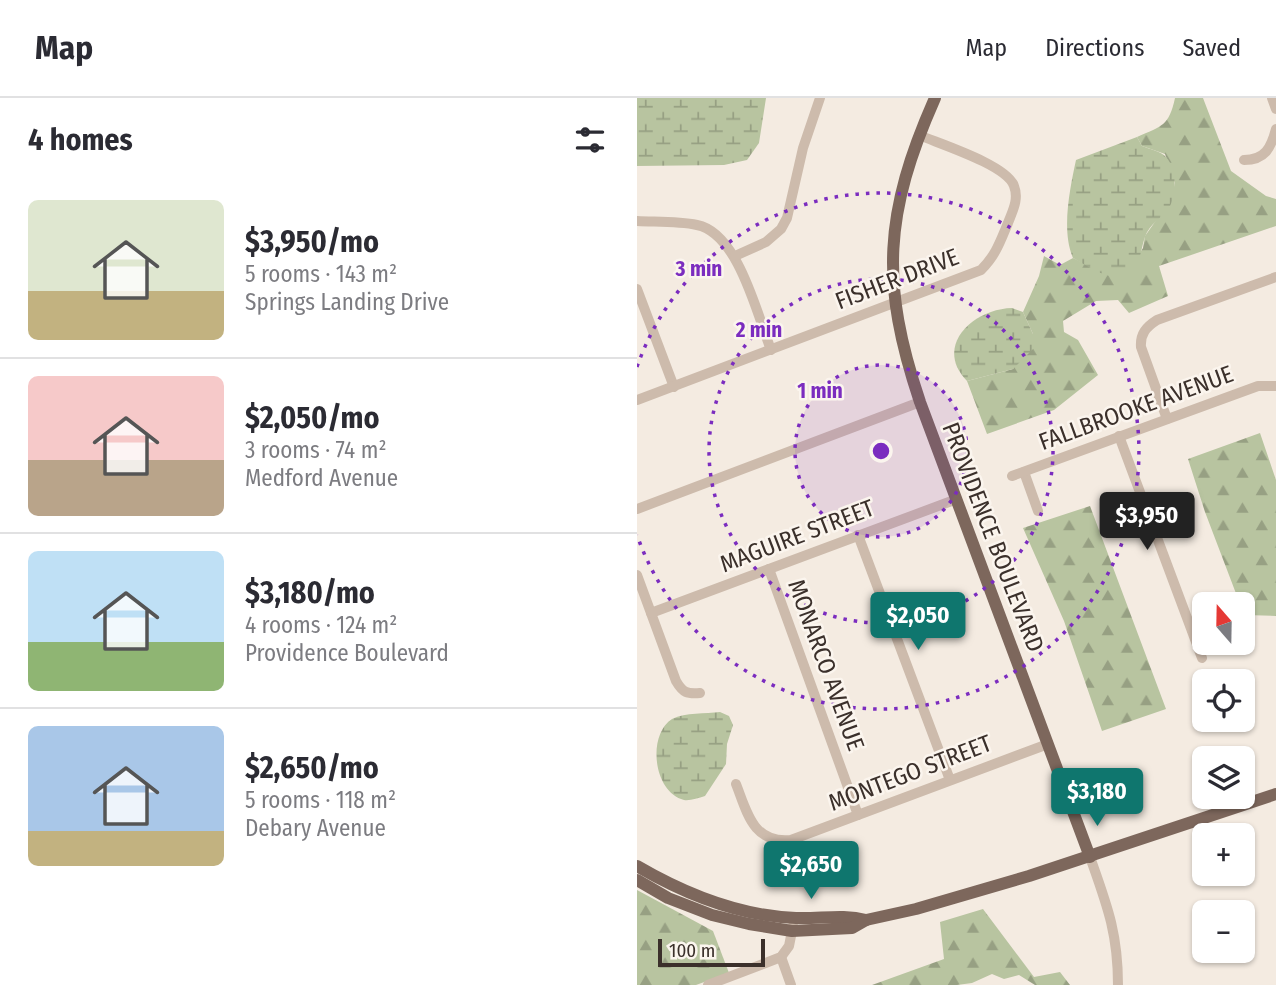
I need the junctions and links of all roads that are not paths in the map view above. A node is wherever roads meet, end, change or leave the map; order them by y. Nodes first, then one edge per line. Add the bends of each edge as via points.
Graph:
1 (820, 98) edge
2 (935, 98) edge
3 (1272, 98) edge
4 (1276, 109) edge
5 (1276, 129) edge
6 (919, 135) junction
7 (1244, 160) dead end
8 (637, 221) edge
9 (735, 256) junction
10 (1276, 277) edge
11 (637, 289) edge
12 (894, 303) junction
13 (771, 350) junction
14 (1276, 386) edge
15 (674, 387) junction
16 (637, 400) edge
17 (920, 402) junction
18 (1167, 419) junction
19 (1119, 436) junction
20 (1024, 472) junction
21 (1012, 477) dead end
22 (957, 499) junction
23 (637, 509) edge
24 (1038, 511) dead end
25 (858, 535) junction
26 (769, 569) junction
27 (637, 575) edge
28 (651, 613) junction
29 (1202, 657) dead end
30 (700, 692) dead end
31 (1048, 744) junction
32 (950, 780) junction
33 (736, 783) dead end
34 (1276, 794) edge
35 (857, 815) junction
36 (1090, 857) junction
37 (637, 866) edge
38 (637, 880) edge
39 (793, 924) junction
40 (781, 957) junction
41 (709, 985) edge
42 (791, 985) edge
43 (1118, 985) edge

1 - 9 street via 787,218 766,242
2 - 6 main road, PROVIDENCE BOULEVARD
3 - 4 street
5 - 7 street via 1264,155
6 - 12 main road, PROVIDENCE BOULEVARD via 893,234
6 - 12 street, FISHER DRIVE via 1002,170 1014,184 1016,197 993,258 981,270
8 - 9 street via 710,229
9 - 13 street
10 - 18 street via 1146,328 1141,337 1143,352
11 - 15 street
12 - 13 street, FISHER DRIVE
12 - 17 main road, PROVIDENCE BOULEVARD
13 - 15 street, FISHER DRIVE
14 - 18 street, FALLBROOKE AVENUE via 1258,386
15 - 16 street, FISHER DRIVE
17 - 22 main road, PROVIDENCE BOULEVARD
17 - 23 street
18 - 19 street, FALLBROOKE AVENUE
19 - 20 street, FALLBROOKE AVENUE
19 - 29 street
20 - 21 street, FALLBROOKE AVENUE
20 - 24 street
22 - 25 street, MAGUIRE STREET
22 - 31 main road, PROVIDENCE BOULEVARD
25 - 26 street, MAGUIRE STREET
25 - 32 street
26 - 28 street, MAGUIRE STREET
26 - 35 street, MONARCO AVENUE
27 - 28 street
28 - 30 street via 682,692
31 - 32 street, MONTEGO STREET
31 - 36 main road, PROVIDENCE BOULEVARD
32 - 35 street, MONTEGO STREET
33 - 35 street, MONTEGO STREET via 749,816 768,838 790,840
34 - 36 main road
36 - 39 main road via 866,920 852,928
36 - 43 street, PROVIDENCE BOULEVARD via 1111,917 1118,950
37 - 39 main road via 712,902
38 - 39 main road via 712,915 749,924
39 - 40 street via 789,946
40 - 41 street
40 - 42 street

